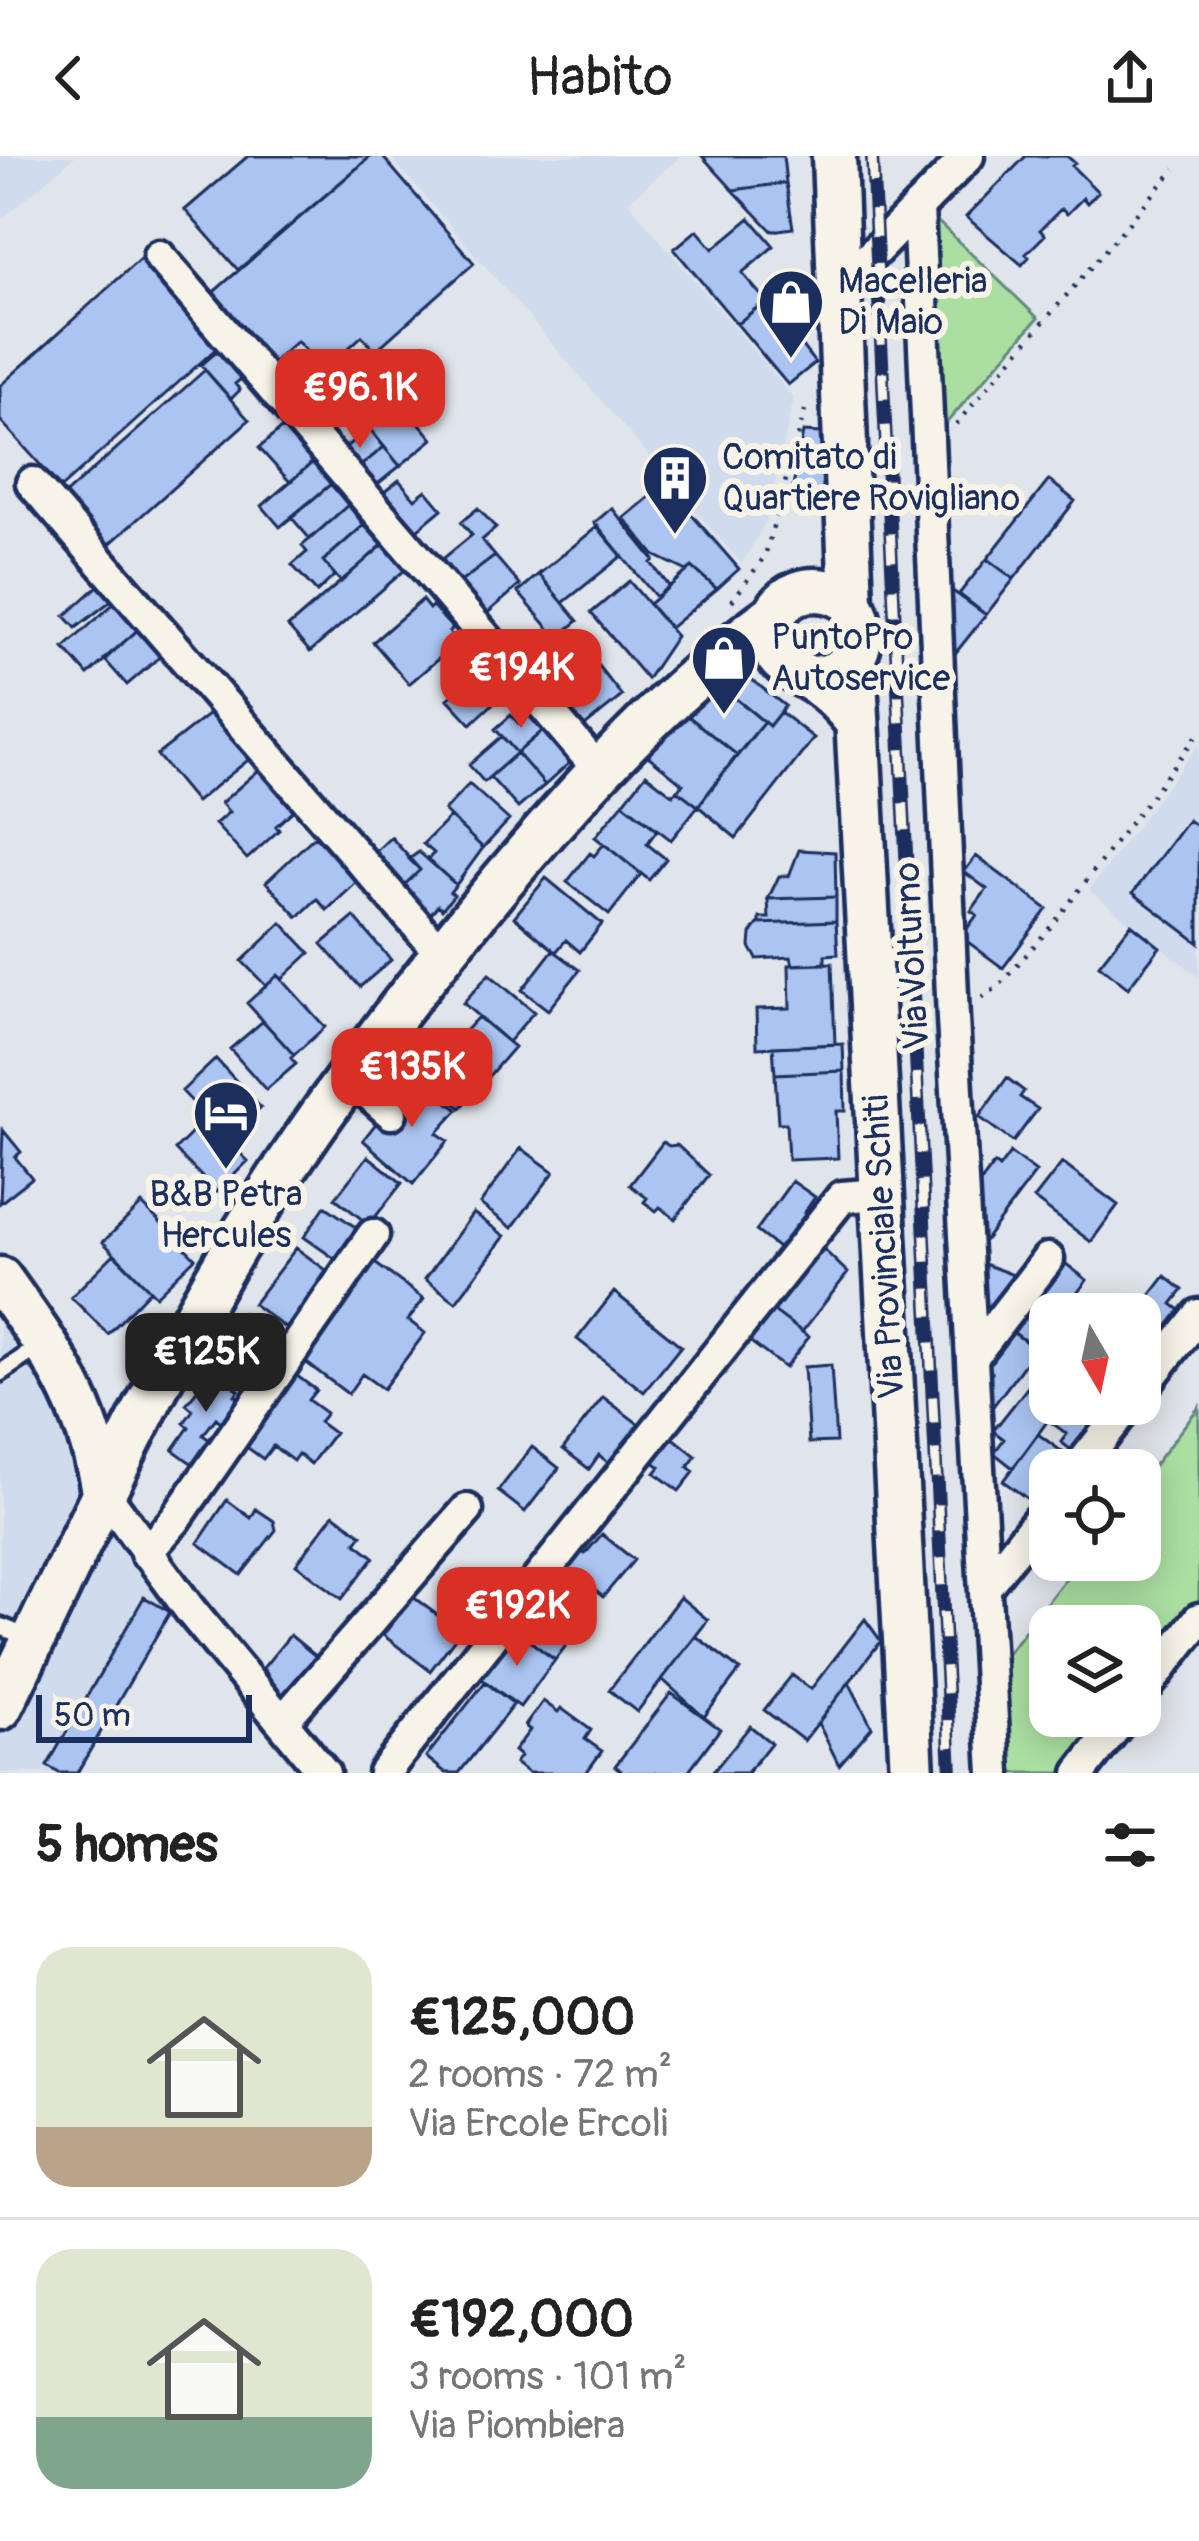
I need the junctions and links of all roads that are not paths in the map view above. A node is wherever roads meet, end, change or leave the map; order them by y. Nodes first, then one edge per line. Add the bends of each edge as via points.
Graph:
1 (834, 156) edge
2 (968, 156) edge
3 (918, 207) junction
4 (159, 256) dead end
5 (840, 287) junction
6 (32, 483) dead end
7 (848, 529) junction
8 (810, 589) junction
9 (851, 603) junction
10 (775, 614) junction
11 (854, 659) junction
12 (718, 661) junction
13 (799, 673) junction
14 (856, 721) junction
15 (599, 770) junction
16 (442, 954) junction
17 (350, 1077) junction
18 (391, 1113) dead end
19 (881, 1194) junction
20 (373, 1235) dead end
21 (1048, 1259) dead end
22 (0, 1279) edge
23 (1199, 1315) edge
24 (46, 1343) junction
25 (973, 1356) junction
26 (1161, 1363) edge
27 (0, 1373) edge
28 (1112, 1425) edge
29 (1094, 1449) edge
30 (103, 1491) junction
31 (467, 1510) dead end
32 (1029, 1532) edge
33 (146, 1553) junction
34 (986, 1586) junction
35 (1199, 1619) edge
36 (17, 1633) edge
37 (1161, 1668) edge
38 (0, 1708) edge
39 (282, 1722) junction
40 (1108, 1737) edge
41 (318, 1770) edge
42 (384, 1773) edge
43 (912, 1773) edge
44 (995, 1773) edge
45 (1080, 1773) edge

1 - 5 street, Via Provinciale Schiti
2 - 3 street
3 - 5 street
3 - 25 street, Via Volturno
4 - 15 street
5 - 7 street, Via Provinciale Schiti
6 - 16 street
7 - 8 street
7 - 9 street, Via Provinciale Schiti
8 - 9 street via 832,590
8 - 10 street
9 - 11 street, Via Provinciale Schiti via 862,631
10 - 12 street
10 - 13 street via 774,650
11 - 13 street via 835,675
11 - 14 street, Via Provinciale Schiti
12 - 13 street via 748,658
12 - 15 street
13 - 14 street
14 - 19 street, Via Provinciale Schiti
15 - 16 street
16 - 17 street
17 - 18 street
17 - 30 street via 211,1287
19 - 42 street via 842,1197
19 - 43 street, Via Provinciale Schiti
20 - 33 street
21 - 25 street
22 - 24 street
23 - 26 street
24 - 27 lane
24 - 30 street via 76,1393
25 - 34 street, Via Volturno
28 - 29 street
30 - 33 street
30 - 36 street
31 - 39 street
32 - 34 street
33 - 39 street
34 - 44 street, Via Volturno
35 - 37 street
36 - 38 street
39 - 41 street
40 - 45 street

